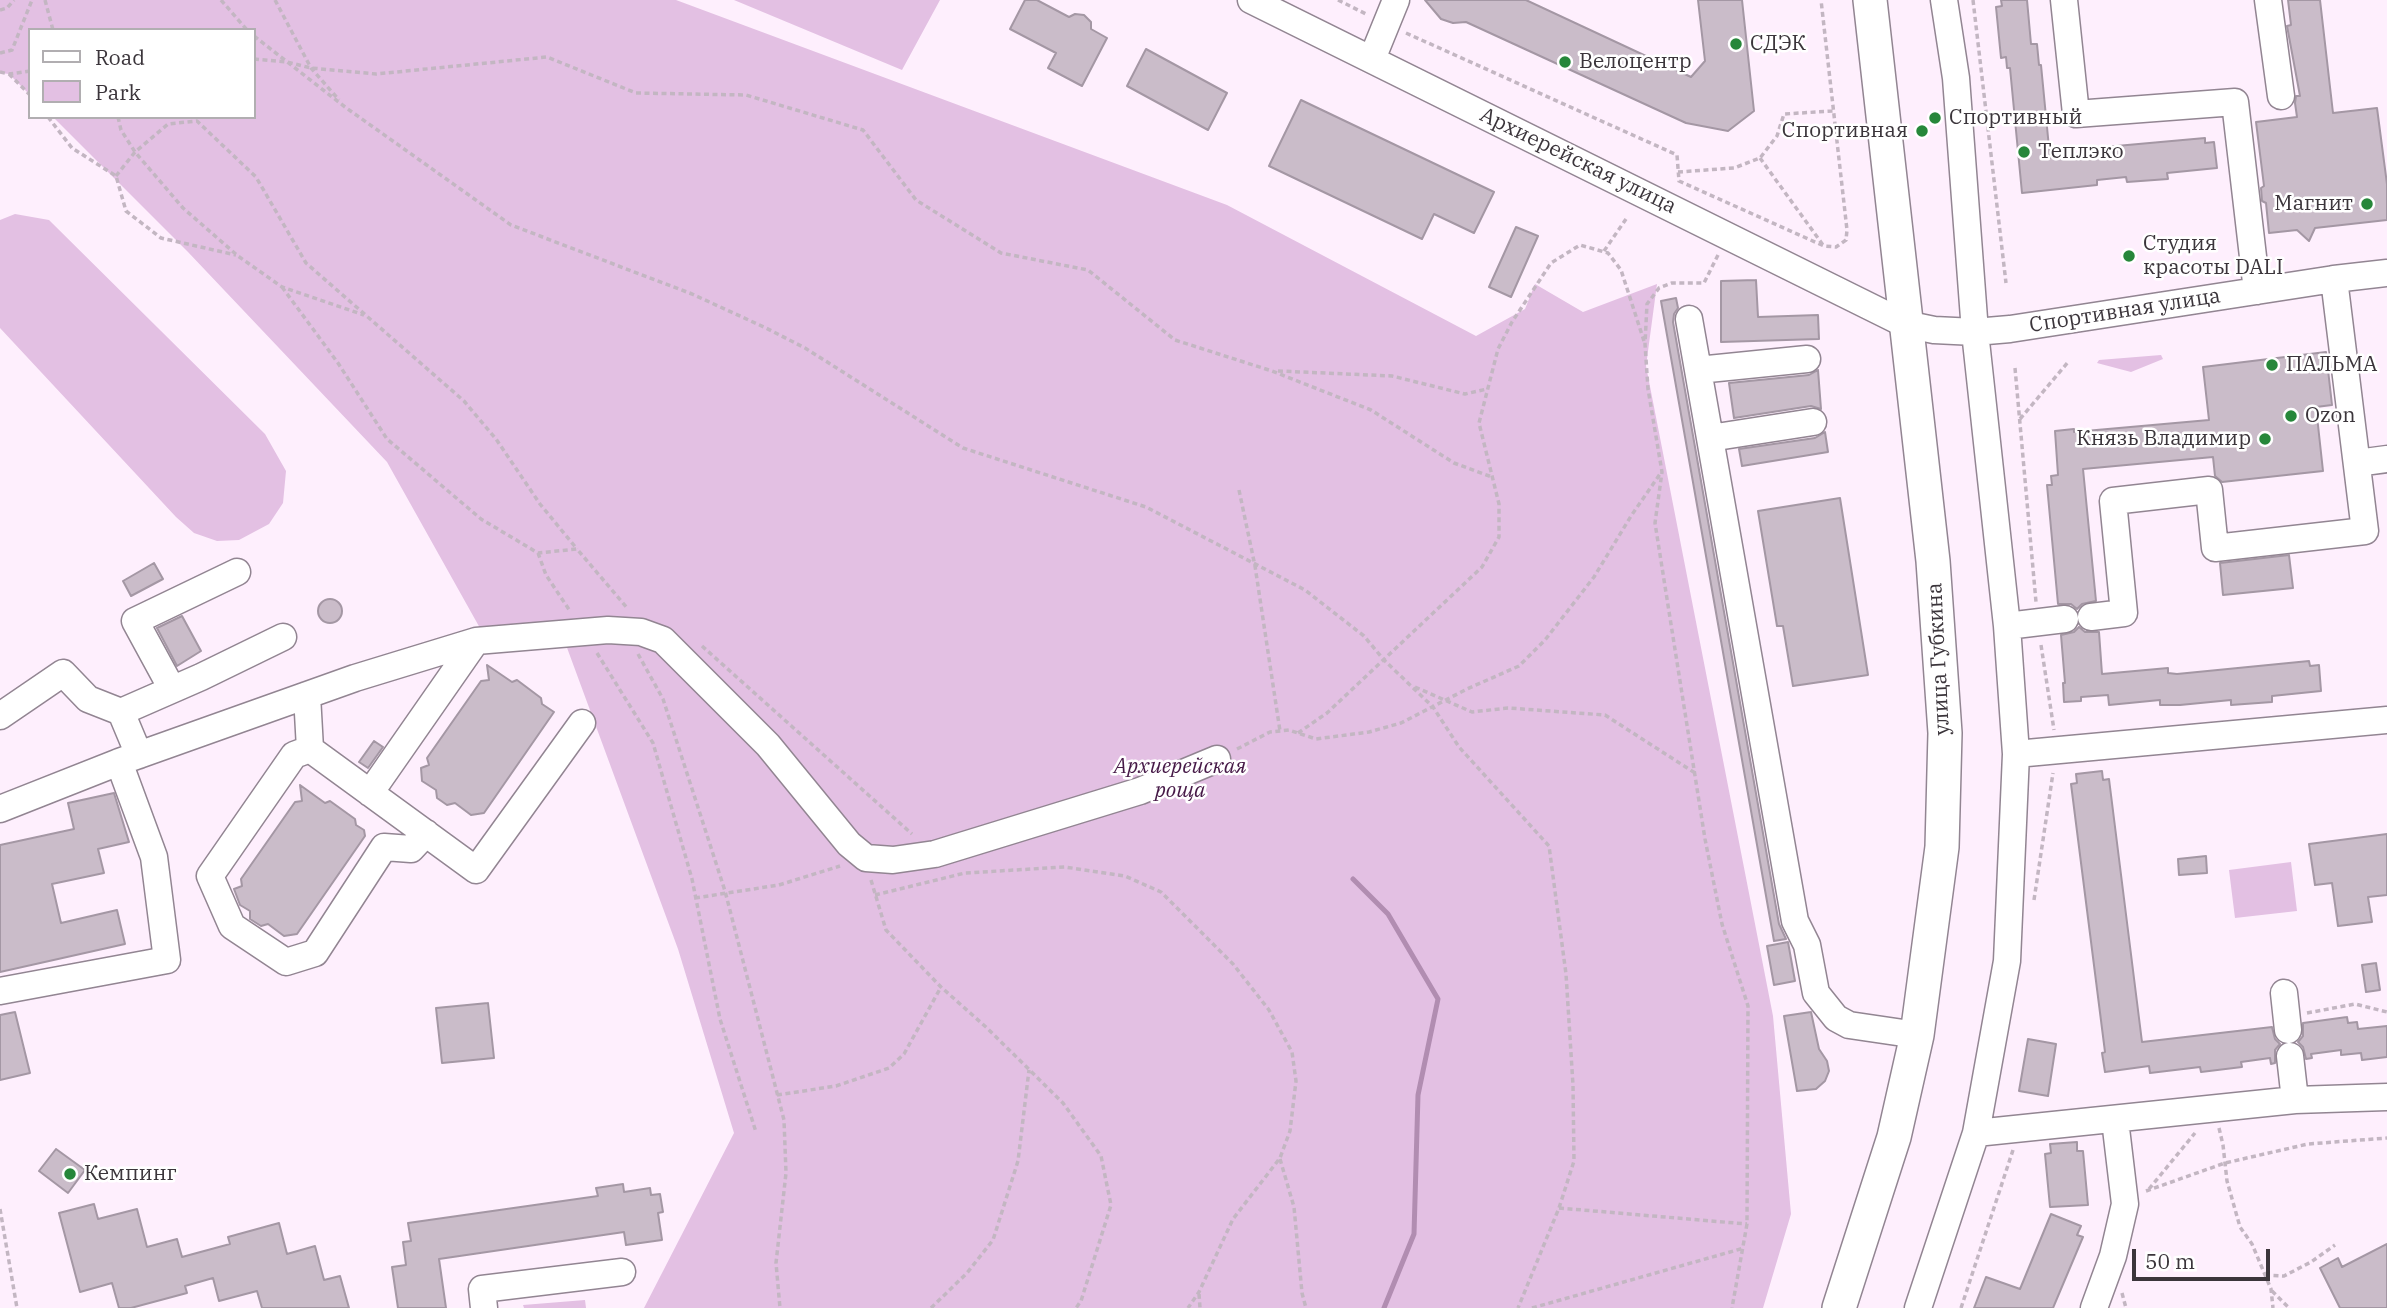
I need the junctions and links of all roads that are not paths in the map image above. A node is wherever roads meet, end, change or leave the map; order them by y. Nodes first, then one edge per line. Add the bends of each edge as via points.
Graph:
1 (1251, 0) edge
2 (1870, 0) edge
3 (2064, 0) edge
4 (2268, 0) edge
5 (1952, 1) edge
6 (1391, 12) edge
7 (1372, 60) junction
8 (2281, 96) dead end
9 (2387, 273) edge
10 (2334, 279) junction
11 (2257, 291) junction
12 (1689, 319) dead end
13 (1905, 324) junction
14 (1975, 332) junction
15 (1807, 359) dead end
16 (1698, 370) junction
17 (1813, 422) dead end
18 (1710, 439) junction
19 (2387, 459) edge
20 (2357, 463) junction
21 (237, 572) dead end
22 (2091, 617) dead end
23 (2065, 620) dead end
24 (2007, 626) junction
25 (283, 637) dead end
26 (477, 641) junction
27 (172, 689) junction
28 (307, 695) junction
29 (121, 712) junction
30 (0, 716) edge
31 (2387, 720) edge
32 (582, 723) dead end
33 (310, 749) junction
34 (2016, 754) junction
35 (129, 759) junction
36 (1217, 759) road end
37 (370, 793) junction
38 (0, 809) edge
39 (426, 834) junction
40 (0, 990) edge
41 (2287, 1024) road end
42 (1917, 1035) junction
43 (2387, 1097) edge
44 (2295, 1100) junction
45 (2115, 1120) junction
46 (1976, 1133) junction
47 (622, 1272) dead end
48 (1847, 1305) edge
49 (484, 1308) edge
50 (1918, 1308) edge
51 (2094, 1308) edge

1 - 7 street, Архиерейская улица
2 - 13 main road, улица Губкина
3 - 11 street via 2076,114 2235,103
4 - 8 street
5 - 14 street
6 - 7 street
7 - 13 street, Архиерейская улица
9 - 10 street, Спортивная улица
10 - 11 street, Спортивная улица
10 - 20 street
11 - 14 street, Спортивная улица
12 - 16 street
13 - 14 street, Спортивная улица
13 - 42 main road, улица Губкина via 1933,561 1945,733 1942,847
14 - 24 street
15 - 16 street
16 - 18 street
17 - 18 street
18 - 42 street via 1795,921 1807,945 1816,993 1849,1025
19 - 20 street
20 - 22 street via 2365,531 2215,548 2209,491 2113,501 2124,613
21 - 27 street via 135,621
23 - 24 street
24 - 34 street
25 - 27 street
26 - 28 street
26 - 36 street via 584,632 633,620 663,640 768,745 849,844 866,858 893,860 935,854 1140,791
26 - 37 street
27 - 29 street
28 - 33 street
28 - 35 street
29 - 30 street via 88,699 63,673
29 - 35 street
31 - 34 street
32 - 39 street via 476,870
33 - 37 street
33 - 39 street via 294,755 209,876 232,926 286,962 315,954 384,847 411,849
34 - 46 street via 2007,961
35 - 38 street
35 - 40 street via 154,857 167,960
37 - 39 street
41 - 44 street
42 - 48 main road, улица Губкина
43 - 44 street
44 - 45 street
45 - 46 street
45 - 51 street via 2136,1195
46 - 50 street
47 - 49 street via 482,1289

